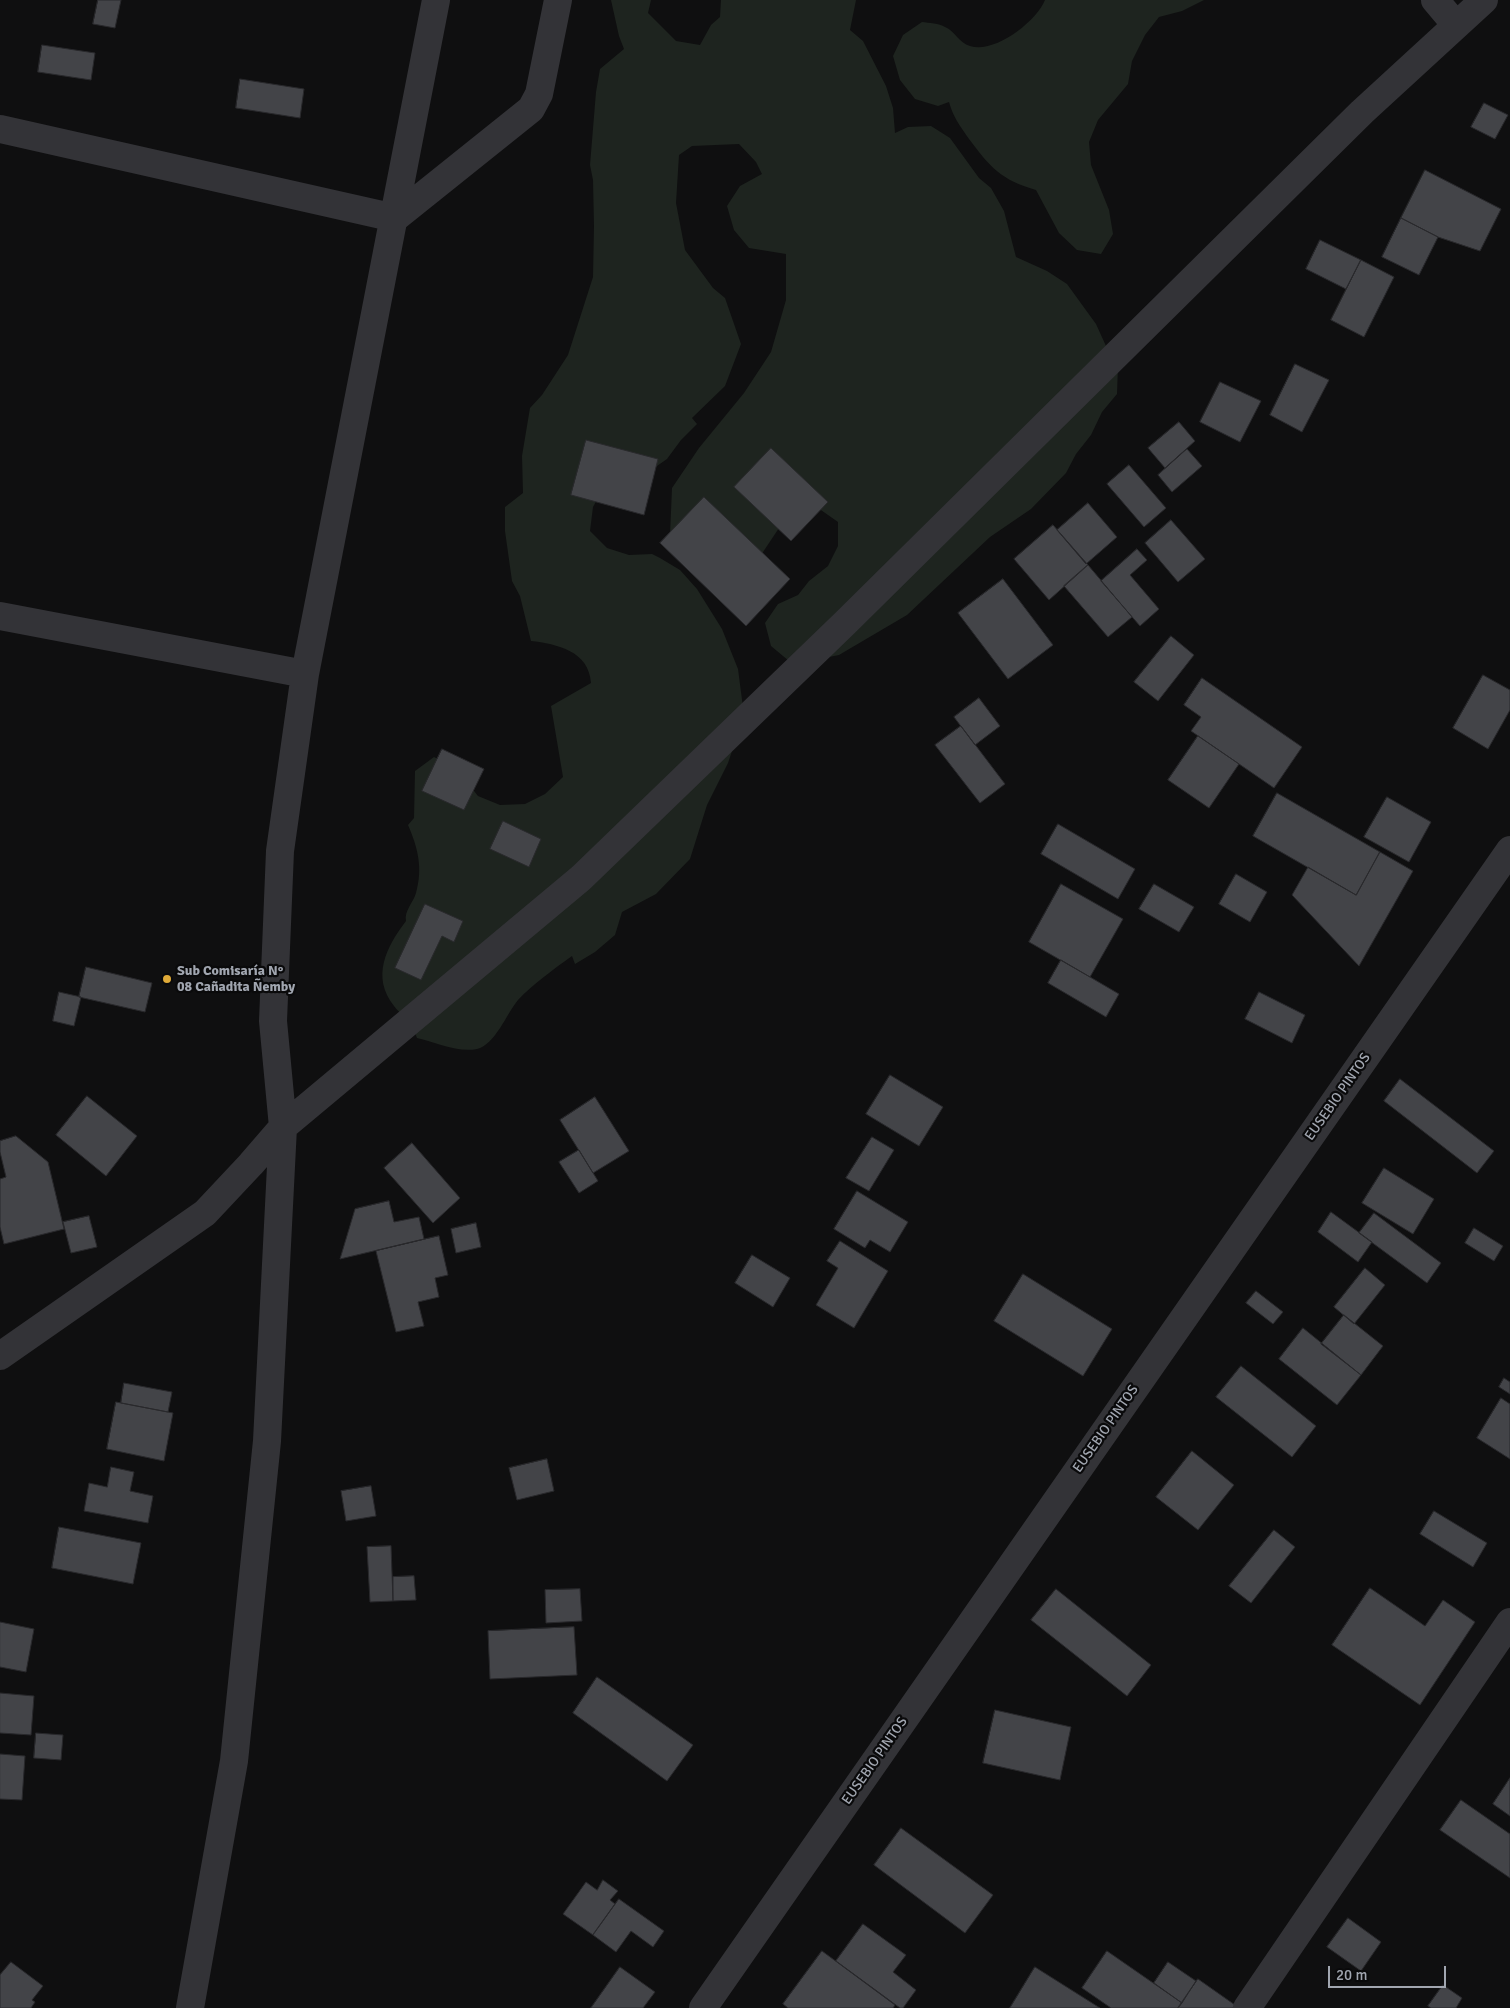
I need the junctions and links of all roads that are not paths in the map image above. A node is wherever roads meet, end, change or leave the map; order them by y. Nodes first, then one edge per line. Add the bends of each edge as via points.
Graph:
1 (436, 0) edge
2 (558, 0) edge
3 (1435, 0) edge
4 (1484, 0) edge
5 (1456, 25) junction
6 (0, 129) edge
7 (395, 218) junction
8 (0, 616) edge
9 (305, 674) junction
10 (1510, 850) edge
11 (282, 1127) junction
12 (0, 1356) edge
13 (1510, 1622) edge
14 (190, 2008) edge
15 (702, 2008) edge
16 (1247, 2008) edge

1 - 7 street
2 - 7 street via 539,94 531,109
3 - 5 street
4 - 5 street
5 - 11 street via 1362,112 845,623 581,878
6 - 7 street
7 - 9 street
8 - 9 street
9 - 11 street via 280,851 273,1021
10 - 15 street, EUSEBIO PINTOS
11 - 12 street via 205,1213
11 - 14 street via 267,1441 234,1761
13 - 16 street

